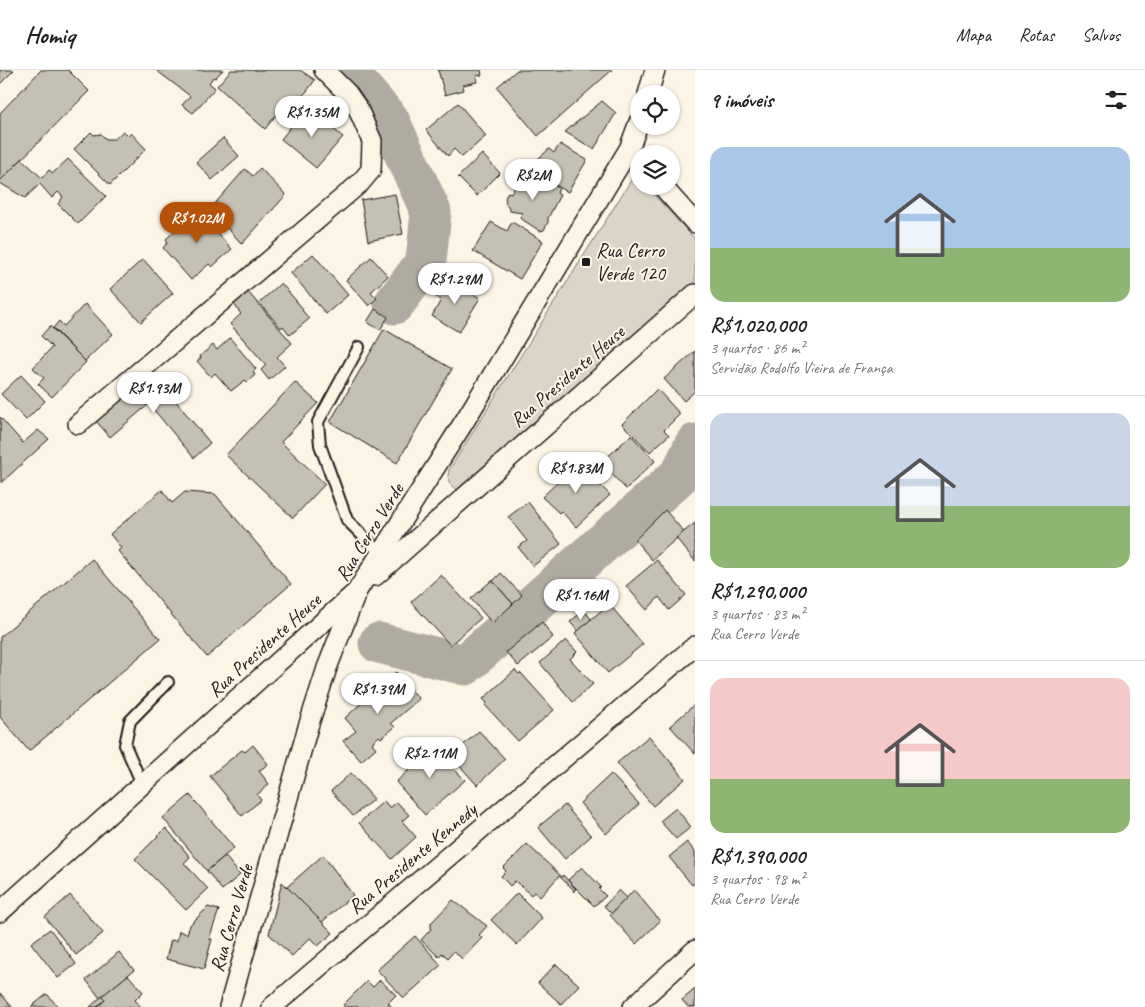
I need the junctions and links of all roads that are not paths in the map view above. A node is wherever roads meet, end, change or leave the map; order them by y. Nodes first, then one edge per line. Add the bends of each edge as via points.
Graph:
1 (324, 70) edge
2 (655, 70) edge
3 (651, 85) edge
4 (630, 160) edge
5 (670, 195) edge
6 (695, 223) edge
7 (695, 294) edge
8 (359, 347) dead end
9 (78, 424) dead end
10 (381, 554) junction
11 (357, 591) junction
12 (695, 646) edge
13 (168, 682) dead end
14 (142, 784) junction
15 (0, 912) edge
16 (695, 950) edge
17 (229, 1007) edge
18 (272, 1007) edge
19 (633, 1007) edge

1 - 9 street via 347,93 366,126 372,141 371,170 360,183
2 - 3 street
4 - 10 street, Rua Cerro Verde
5 - 6 street
7 - 11 street, Rua Presidente Heuse
8 - 10 lane via 318,422 320,445 347,520
10 - 11 street, Rua Cerro Verde
11 - 14 street, Rua Presidente Heuse
11 - 17 street, Rua Cerro Verde via 308,728
12 - 18 street, Rua Presidente Kennedy
13 - 14 lane via 130,721 125,745
14 - 15 street, Rua Presidente Heuse
16 - 19 street

